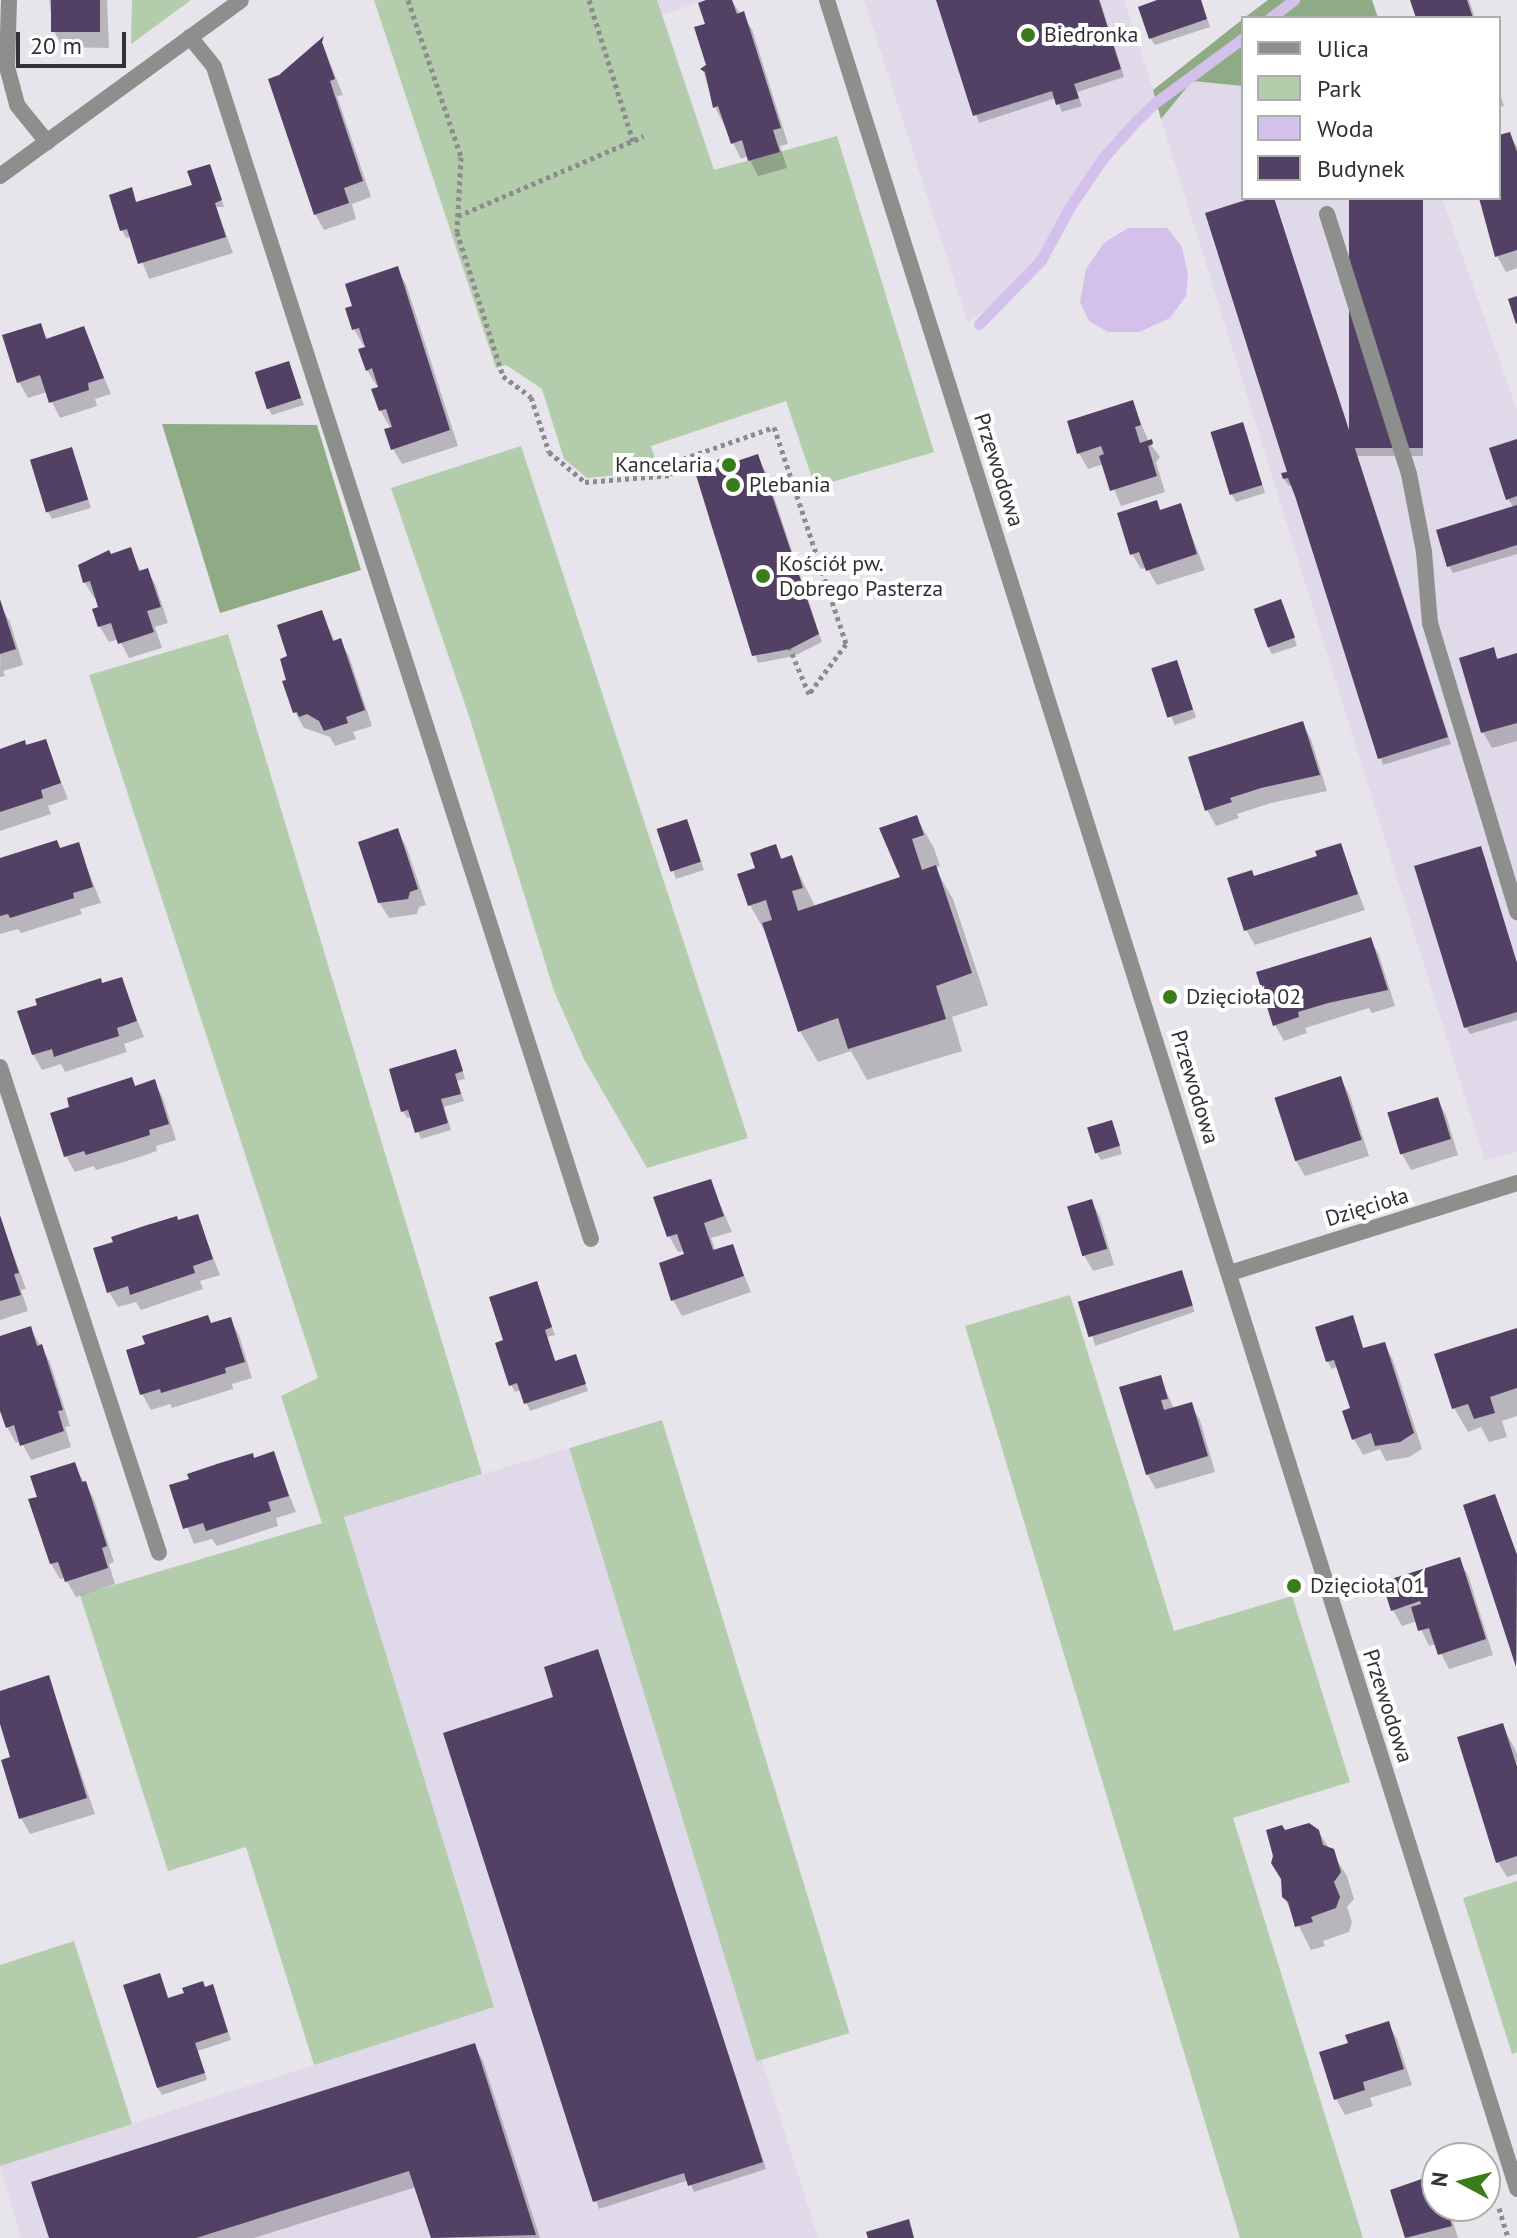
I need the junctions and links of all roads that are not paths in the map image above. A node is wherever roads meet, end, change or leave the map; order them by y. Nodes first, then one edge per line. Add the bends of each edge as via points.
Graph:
1 (9, 0) edge
2 (241, 0) edge
3 (827, 0) edge
4 (190, 37) junction
5 (47, 142) junction
6 (0, 176) edge
7 (1327, 214) dead end
8 (1517, 912) edge
9 (0, 1067) edge
10 (1517, 1183) edge
11 (591, 1239) dead end
12 (1230, 1273) junction
13 (159, 1553) dead end
14 (1517, 2189) edge

1 - 5 street via 7,67 17,105
2 - 4 street
3 - 12 street, Przewodowa
4 - 5 street
4 - 11 street via 214,67
5 - 6 street
7 - 8 street via 1409,474 1430,623
9 - 13 street
10 - 12 street, Dzięcioła
12 - 14 street, Przewodowa

